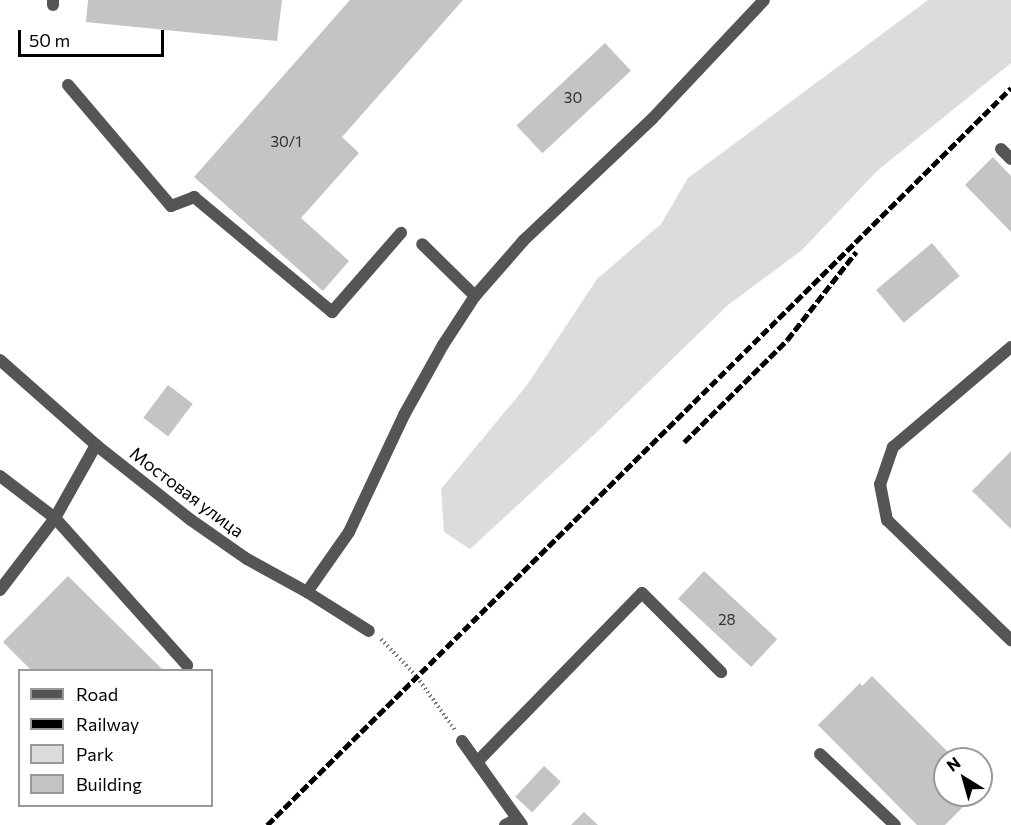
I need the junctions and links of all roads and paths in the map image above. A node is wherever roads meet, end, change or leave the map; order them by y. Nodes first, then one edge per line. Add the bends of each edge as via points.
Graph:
1 (764, 0) edge
2 (68, 85) dead end
3 (1001, 149) dead end
4 (1011, 159) edge
5 (401, 232) dead end
6 (422, 244) dead end
7 (475, 296) junction
8 (1011, 347) edge
9 (0, 360) edge
10 (96, 444) junction
11 (0, 476) edge
12 (55, 518) junction
13 (0, 590) edge
14 (307, 592) junction
15 (369, 631) joint
16 (1011, 640) edge
17 (187, 665) dead end
18 (721, 672) dead end
19 (462, 741) joint
20 (820, 753) dead end
21 (477, 762) junction
22 (519, 822) edge
23 (505, 825) edge
24 (895, 825) edge

1 - 7 street via 635,135 524,240
2 - 5 street via 171,206 194,197 332,312
3 - 4 street
6 - 7 street
7 - 14 street via 404,415 349,532
8 - 16 street via 893,447 880,484 887,520
9 - 10 street, Мостовая улица
10 - 12 street
10 - 14 street, Мостовая улица via 225,544
11 - 12 street
12 - 13 street
12 - 17 street
14 - 15 street, Мостовая улица
15 - 19 path via 386,642 417,676
18 - 21 street via 642,593
19 - 21 street
20 - 24 street
21 - 22 street
22 - 23 street

